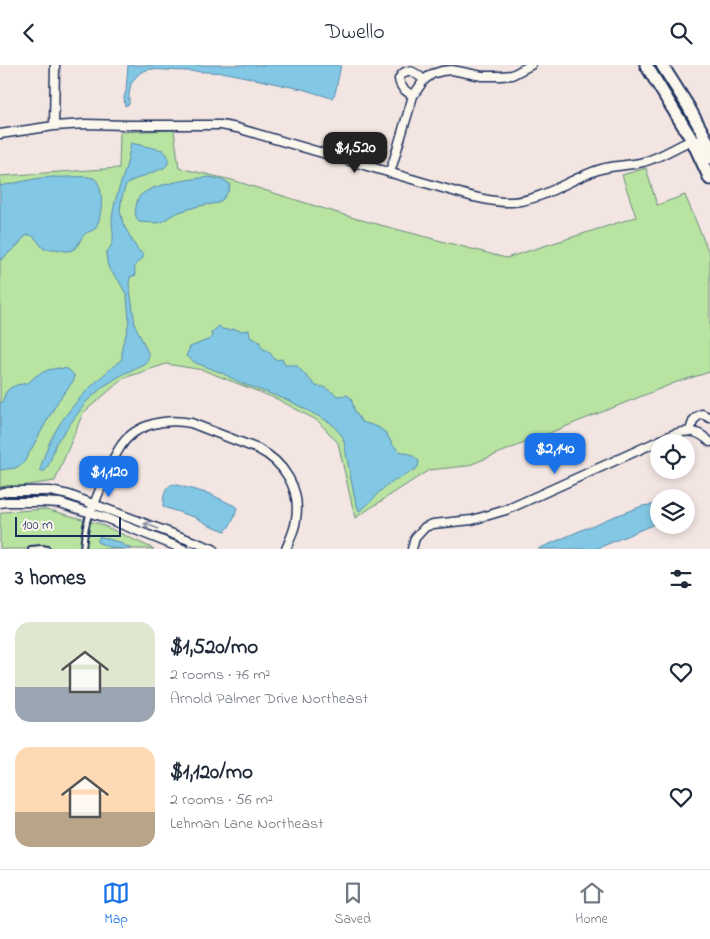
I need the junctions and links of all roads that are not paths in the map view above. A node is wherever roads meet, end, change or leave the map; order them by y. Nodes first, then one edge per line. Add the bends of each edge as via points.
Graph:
1 (54, 65) edge
2 (531, 65) edge
3 (646, 65) edge
4 (662, 65) edge
5 (424, 80) junction
6 (663, 93) junction
7 (413, 96) junction
8 (54, 126) junction
9 (707, 132) edge
10 (0, 134) edge
11 (692, 140) junction
12 (710, 146) edge
13 (710, 158) edge
14 (390, 173) junction
15 (710, 179) edge
16 (710, 418) edge
17 (690, 431) junction
18 (709, 438) edge
19 (0, 493) edge
20 (0, 503) edge
21 (94, 505) junction
22 (90, 513) junction
23 (31, 549) edge
24 (47, 549) edge
25 (76, 549) edge
26 (83, 549) edge
27 (183, 549) edge
28 (213, 549) edge
29 (286, 549) edge
30 (412, 549) edge

1 - 8 street
2 - 5 street via 512,75 482,76 452,70 437,72
3 - 6 main road
4 - 9 main road
5 - 7 street
5 - 7 street via 412,71 401,75 400,86
6 - 9 main road via 671,96 698,131
6 - 11 main road
7 - 14 street
8 - 10 street
8 - 14 street via 221,125
9 - 12 main road
11 - 13 main road
11 - 14 street via 642,163 602,168 550,192 512,202 470,196
11 - 15 main road
16 - 17 street via 702,414 697,416
17 - 18 street
17 - 30 street via 674,434 493,515 426,527 415,538
19 - 21 street via 50,491
20 - 22 street via 60,503
21 - 22 street
28 -> 21 street
21 - 29 street via 113,459 126,439 153,424 171,421 191,423 258,449 283,468 293,486 297,508 294,530
22 - 26 lane
22 - 27 street
23 - 24 lane
25 - 26 lane

